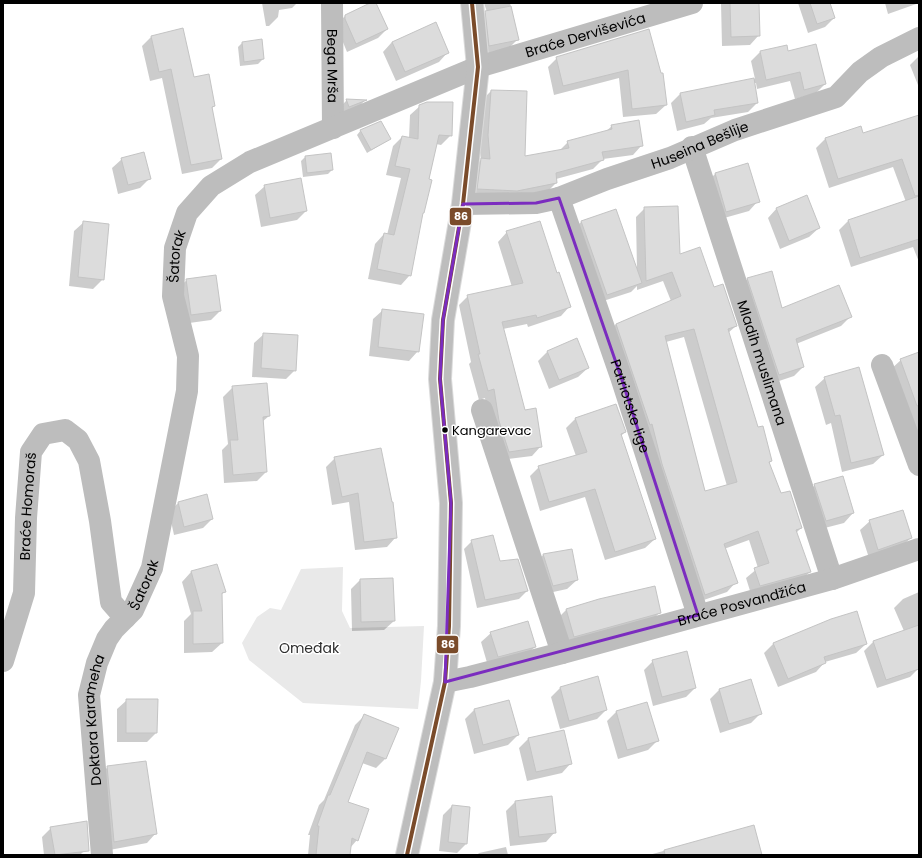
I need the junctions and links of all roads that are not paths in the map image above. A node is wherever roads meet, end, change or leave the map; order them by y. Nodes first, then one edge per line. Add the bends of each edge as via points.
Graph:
1 (332, 3) edge
2 (472, 3) edge
3 (692, 3) edge
4 (919, 38) edge
5 (478, 67) junction
6 (333, 128) junction
7 (692, 147) junction
8 (559, 198) junction
9 (464, 204) junction
10 (882, 365) dead end
11 (482, 410) dead end
12 (919, 464) edge
13 (919, 549) edge
14 (832, 579) junction
15 (698, 615) junction
16 (125, 618) junction
17 (562, 653) junction
18 (3, 661) edge
19 (445, 682) junction
20 (102, 855) edge
21 (407, 855) edge

1 - 6 street, Bega Mrša
2 - 5 street
3 - 5 street, Braće Derviševića
4 - 7 street, Huseina Bešlije via 865,68 836,97
5 - 6 street, Šatorak
5 - 9 street
6 - 16 street, Šatorak via 250,162 211,186 187,212 175,248 173,296 188,356 187,391 152,568 133,610
7 - 8 street, Huseina Bešlije via 670,158
7 - 14 street, Mladih muslimana
8 - 9 street, Huseina Bešlije via 536,203
8 - 15 street, Patriotske lige via 621,377
9 - 19 street via 443,320 440,379 451,503 449,626
10 - 12 street
11 - 17 street
13 - 14 street, Braće Posvandžića
14 - 15 street, Braće Posvandžića
15 - 17 street, Braće Posvandžića
16 - 18 street, Braće Homoraš via 111,602 89,461 78,440 65,430 43,434 31,452 24,592
16 - 20 street, Doktora Karameha via 107,639 97,663 89,695
17 - 19 street, Braće Posvandžića
19 - 21 street

